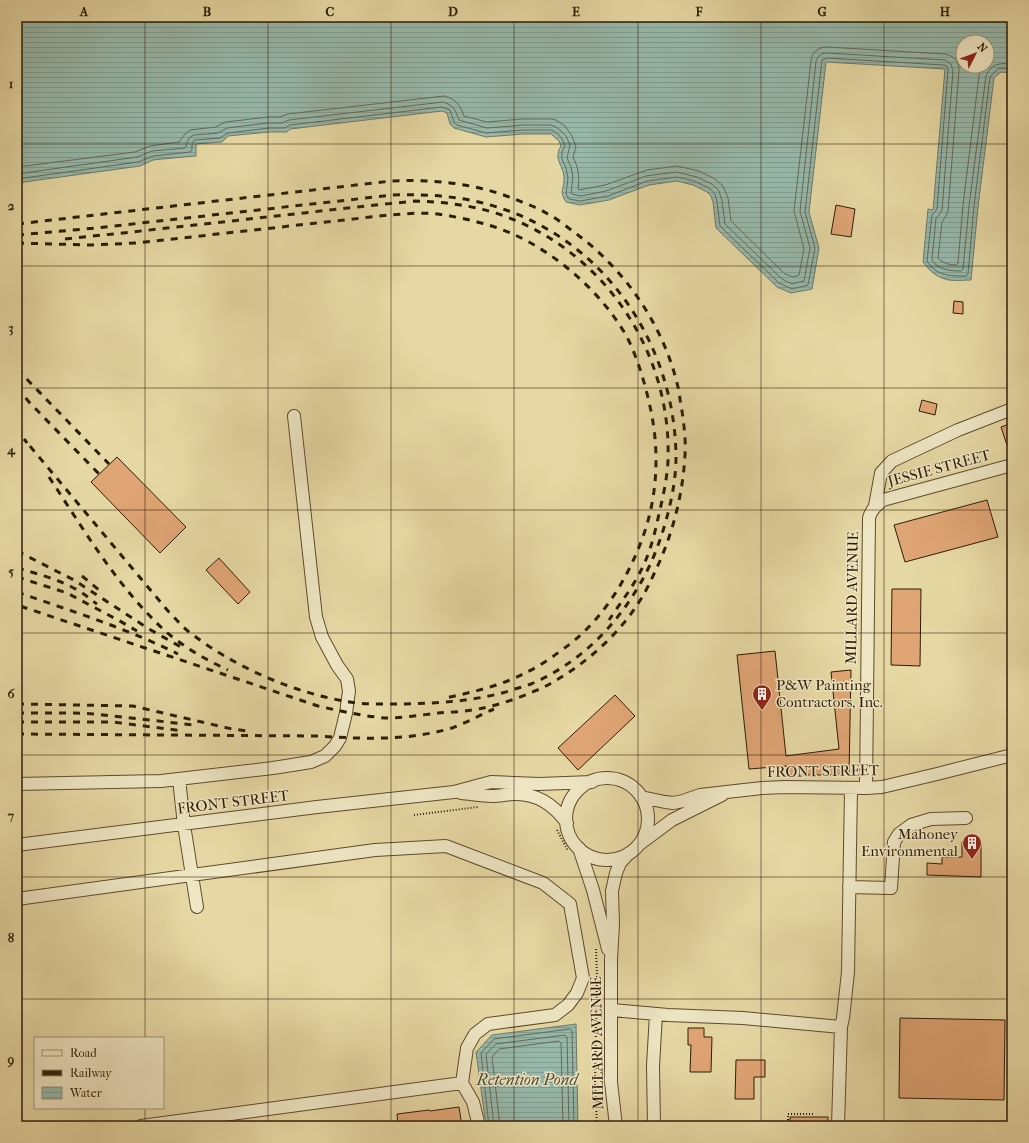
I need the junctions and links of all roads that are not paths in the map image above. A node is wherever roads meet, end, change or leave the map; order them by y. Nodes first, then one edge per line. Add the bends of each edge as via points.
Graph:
1 (1012, 409) edge
2 (294, 416) dead end
3 (1012, 465) edge
4 (875, 506) junction
5 (1012, 755) edge
6 (179, 779) junction
7 (592, 782) junction
8 (17, 784) edge
9 (851, 788) junction
10 (866, 788) junction
11 (454, 792) junction
12 (728, 792) junction
13 (641, 797) junction
14 (966, 818) dead end
15 (184, 825) junction
16 (561, 825) junction
17 (17, 845) edge
18 (639, 845) junction
19 (574, 852) junction
20 (629, 853) junction
21 (192, 875) junction
22 (849, 887) junction
23 (17, 899) edge
24 (197, 907) dead end
25 (611, 960) junction
26 (612, 1010) junction
27 (656, 1014) junction
28 (841, 1027) junction
29 (462, 1083) junction
30 (141, 1126) edge
31 (479, 1126) edge
32 (616, 1126) edge
33 (654, 1126) edge
34 (838, 1126) edge

1 - 4 street, MILLARD AVENUE via 958,430 892,461 881,474
2 - 6 street via 316,617 322,637 347,679 349,691 340,738 325,756 310,762
3 - 4 street, JESSIE STREET via 882,500
4 - 10 street, MILLARD AVENUE via 869,518
5 - 10 street, FRONT STREET via 905,782
6 - 8 street
6 - 15 street
7 - 11 street, FRONT STREET via 491,782
7 - 13 street via 618,780
7 - 16 street via 580,789 571,800
9 - 10 street, FRONT STREET
9 - 12 street, FRONT STREET via 785,787
9 - 22 street
11 - 15 street, FRONT STREET
11 - 16 street, FRONT STREET via 492,796 529,795 549,804 557,811
12 - 13 street, FRONT STREET via 700,795 673,803
12 - 18 street, FRONT STREET via 672,820
13 - 18 street via 648,823
14 - 22 street via 931,818 910,825 894,842 891,888
15 - 17 street, FRONT STREET
15 - 21 street
16 - 19 street via 570,837
18 - 20 street
19 - 20 street via 603,860 617,859
19 - 25 street, MILLARD AVENUE via 593,890
20 - 25 street, MILLARD AVENUE via 618,867 613,884 614,924
21 - 23 street
21 - 24 street
21 - 29 street via 375,850 446,846 543,883 570,904 583,978 577,993 555,1016 488,1024 475,1034 467,1048
22 - 28 street via 848,972
25 - 26 street, MILLARD AVENUE
26 - 27 street
26 - 32 street, MILLARD AVENUE via 611,1082
27 - 28 street via 743,1018
27 - 33 street via 653,1066
28 - 34 street
29 - 30 street
29 - 31 street via 474,1102

